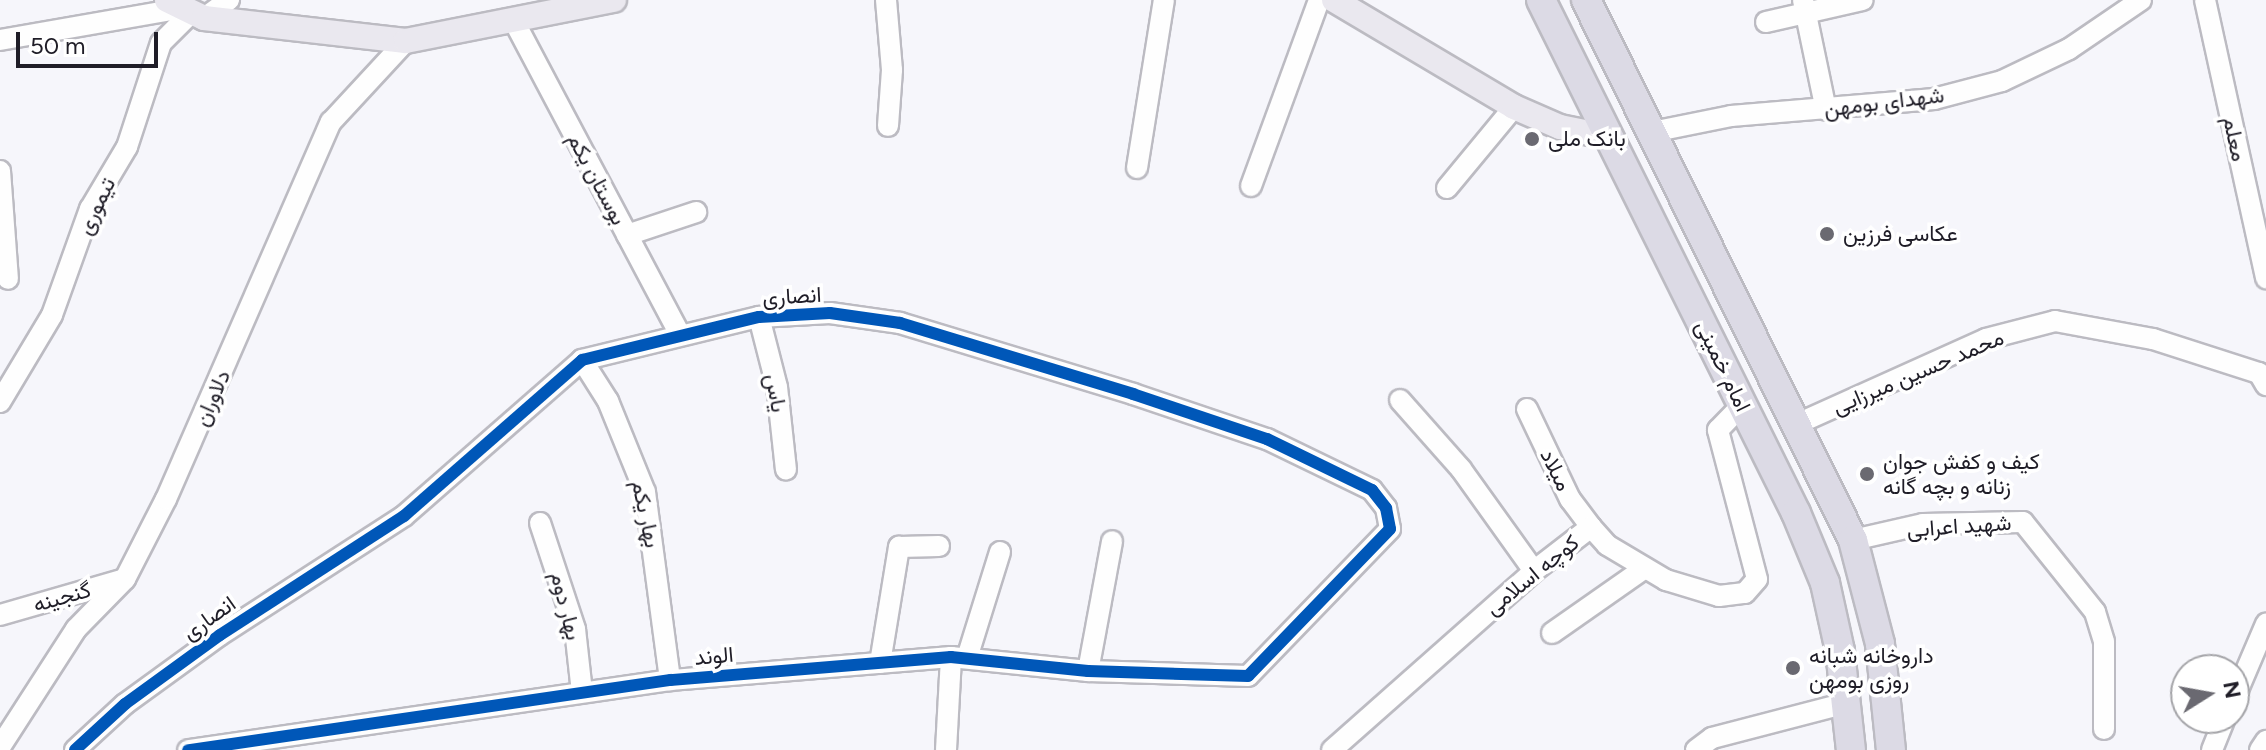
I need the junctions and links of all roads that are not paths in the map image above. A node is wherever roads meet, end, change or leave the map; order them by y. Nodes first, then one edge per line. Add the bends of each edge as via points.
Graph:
1 (229, 0) edge
2 (614, 0) edge
3 (886, 0) edge
4 (1164, 0) edge
5 (1319, 0) edge
6 (1334, 0) edge
7 (1541, 0) edge
8 (1586, 0) edge
9 (1863, 0) edge
10 (2141, 0) edge
11 (2205, 0) edge
12 (1805, 8) edge
13 (187, 10) edge
14 (1766, 22) dead end
15 (515, 23) junction
16 (0, 40) edge
17 (406, 41) junction
18 (1514, 107) junction
19 (1826, 110) junction
20 (888, 126) dead end
21 (1652, 132) junction
22 (1609, 137) junction
23 (1137, 168) dead end
24 (0, 171) edge
25 (0, 180) edge
26 (1251, 186) dead end
27 (1447, 188) dead end
28 (696, 212) dead end
29 (627, 235) junction
30 (2266, 278) edge
31 (8, 279) dead end
32 (759, 317) junction
33 (680, 335) junction
34 (582, 360) junction
35 (2264, 372) edge
36 (1400, 400) dead end
37 (0, 402) edge
38 (1742, 405) junction
39 (1527, 409) dead end
40 (1797, 424) junction
41 (786, 470) dead end
42 (540, 523) dead end
43 (1591, 527) junction
44 (1853, 540) junction
45 (1112, 541) dead end
46 (939, 546) dead end
47 (1000, 552) dead end
48 (1645, 568) junction
49 (1534, 571) junction
50 (125, 579) junction
51 (0, 615) edge
52 (2266, 624) edge
53 (1552, 633) dead end
54 (959, 658) junction
55 (2250, 662) edge
56 (880, 663) junction
57 (1088, 671) junction
58 (1248, 676) joint
59 (670, 680) junction
60 (582, 692) junction
61 (1846, 703) junction
62 (2104, 729) dead end
63 (2266, 741) edge
64 (0, 747) edge
65 (75, 750) edge
66 (188, 750) edge
67 (946, 750) edge
68 (1332, 750) edge
69 (1696, 750) edge
70 (1851, 750) edge
71 (1891, 750) edge
72 (2260, 750) edge

1 - 13 street, تیموری
2 - 15 main road
3 - 20 street via 892,70
4 - 23 street
5 - 26 street
6 - 18 main road
7 - 22 highway, امام خمینی
8 - 21 highway, امام خمینی
9 - 12 street
10 - 19 street, شهدای بومهن via 2069,49 2002,81 1934,99
11 - 30 street, معلم
12 - 14 street
12 - 19 street
13 - 16 street
13 - 17 main road
13 - 37 street, تیموری via 161,43 127,147 90,209 52,315
15 - 17 main road
15 - 29 street, بوستان یکم
17 - 50 street, دلاوران via 331,122 172,486
18 - 22 main road via 1560,127
18 - 27 street
19 - 21 street, شهدای بومهن via 1731,116
21 - 40 highway, امام خمینی
22 - 38 highway, امام خمینی
24 - 25 street
25 - 31 street
28 - 29 street
29 - 33 street, بوستان یکم
32 - 33 street, انصاری
32 - 41 street, یاس via 777,387
32 - 58 street, انصاری via 830,313 900,323 973,343 1267,439 1372,490 1386,508 1390,529
33 - 34 street, انصاری
34 - 59 street, بهار یکم via 608,401 645,492
34 - 65 street, انصاری via 404,516 220,635 125,704
35 - 40 street, محمد حسین میرزایی via 2104,326 2055,321 1986,339
36 - 49 street via 1461,469
38 - 48 street, کوچه اسلامی via 1718,430 1757,579 1745,593 1719,596
38 - 61 highway, امام خمینی via 1825,583
39 - 43 street, میلاد via 1570,499
40 - 44 highway, امام خمینی
42 - 60 street, بهار دوم via 575,629
43 - 48 street, کوچه اسلامی via 1607,545
43 - 49 street, کوچه اسلامی
44 - 62 street, شهید اعرابی via 1923,524 2023,522 2095,612 2104,642
44 - 71 highway, امام خمینی via 1880,644
45 - 57 street
46 - 56 street via 899,547
47 - 54 street
48 - 53 street
49 - 68 street, کوچه اسلامی
50 - 51 street, گنجینه
50 - 64 street, دلاوران via 76,629
52 - 55 street
54 - 56 street, الوند
54 - 57 street, الوند
54 - 67 street
56 - 59 street, الوند
57 - 58 street, الوند
59 - 60 street, الوند
60 - 66 street, الوند
61 - 69 street via 1712,738
61 - 70 highway, امام خمینی
63 - 72 street

